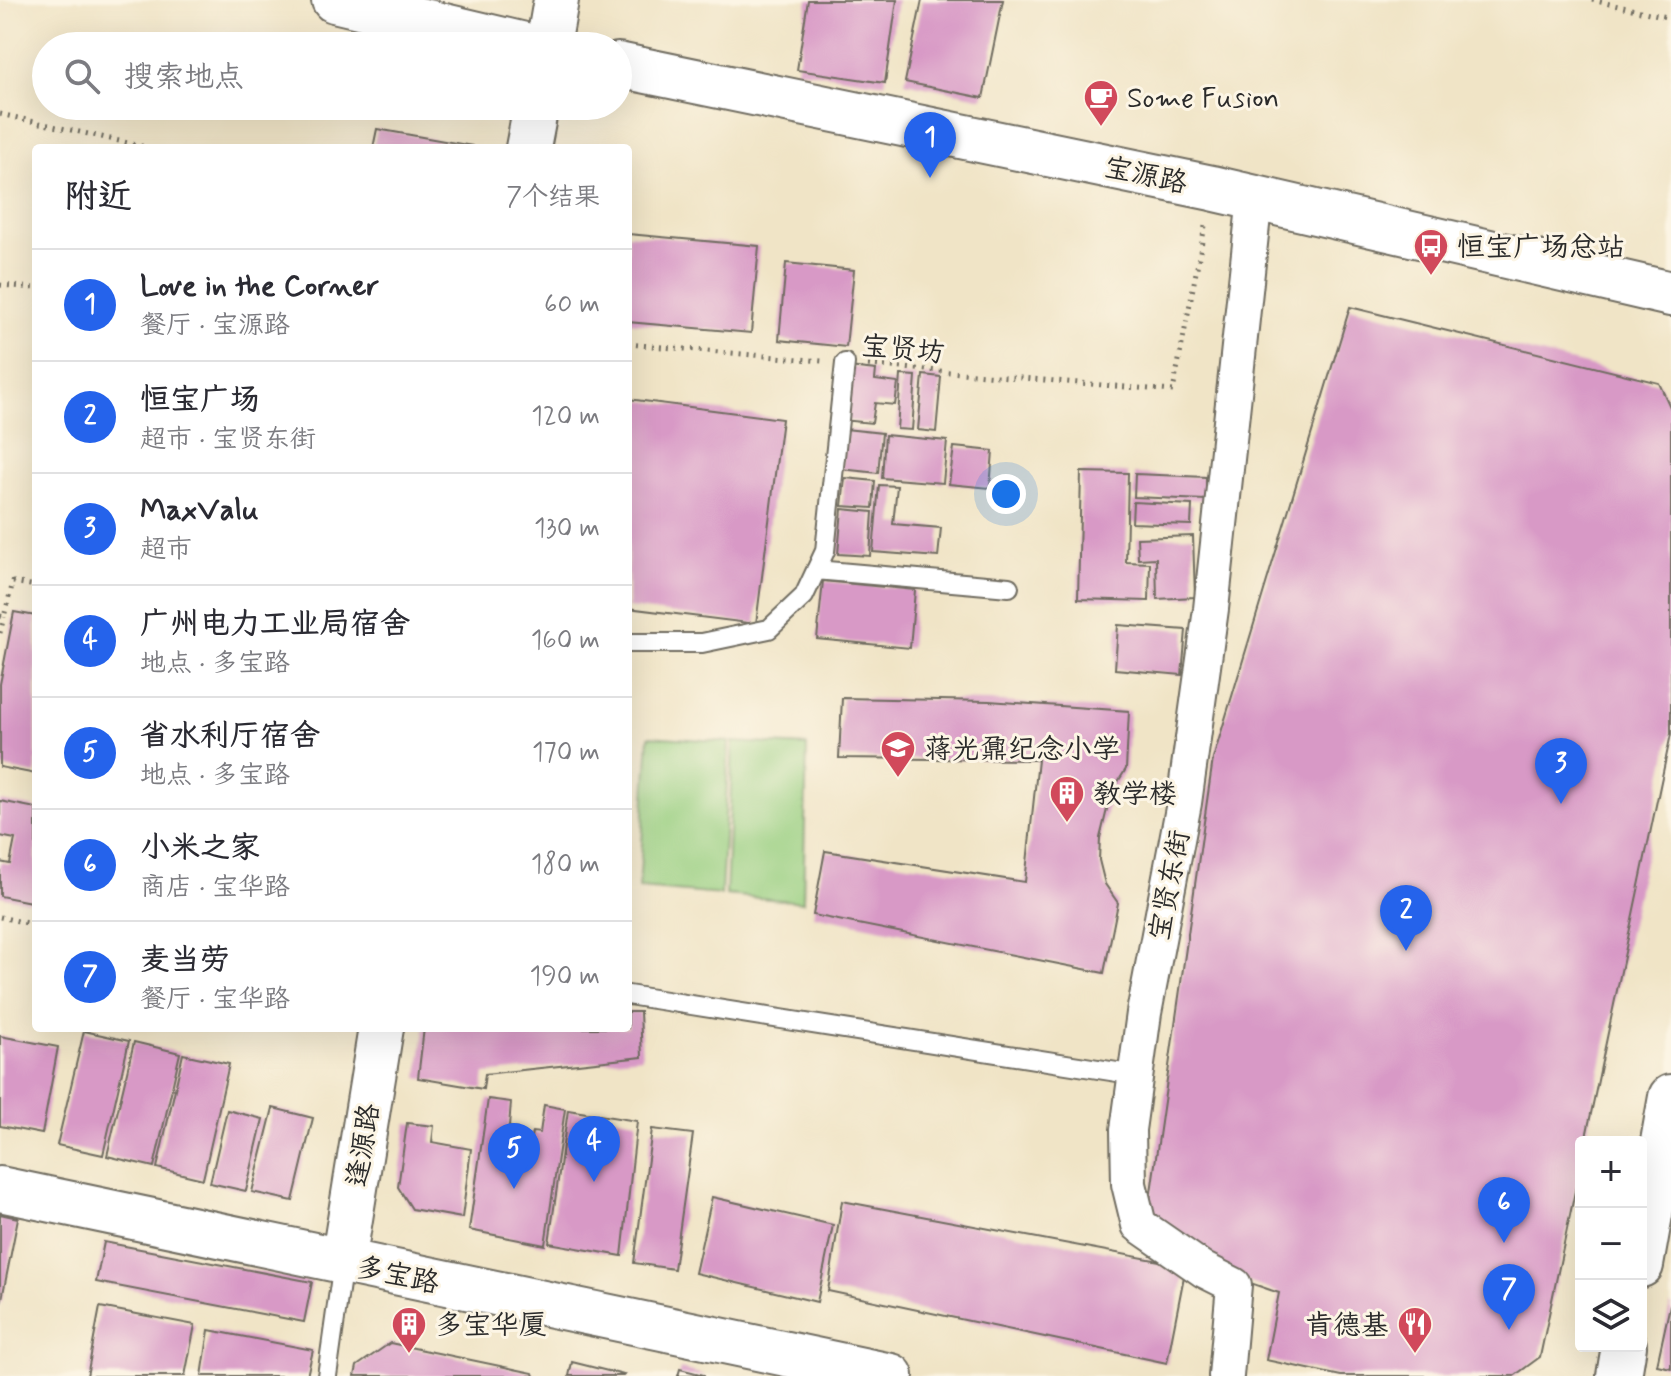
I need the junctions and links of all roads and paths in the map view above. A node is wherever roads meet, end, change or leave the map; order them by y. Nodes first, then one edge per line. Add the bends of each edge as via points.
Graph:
1 (334, 0) edge
2 (556, 0) edge
3 (1592, 0) edge
4 (1671, 18) edge
5 (470, 32) edge
6 (550, 32) edge
7 (632, 68) edge
8 (0, 114) edge
9 (533, 120) edge
10 (132, 144) edge
11 (529, 144) edge
12 (1212, 188) junction
13 (1255, 197) junction
14 (0, 285) edge
15 (32, 288) edge
16 (1671, 294) edge
17 (632, 344) edge
18 (845, 363) junction
19 (816, 570) junction
20 (32, 585) edge
21 (1009, 587) dead end
22 (2, 616) edge
23 (0, 633) edge
24 (632, 643) edge
25 (0, 917) edge
26 (32, 924) edge
27 (632, 996) edge
28 (380, 1032) edge
29 (1136, 1075) junction
30 (1671, 1097) edge
31 (0, 1189) edge
32 (1647, 1231) edge
33 (343, 1262) junction
34 (1623, 1352) edge
35 (327, 1376) edge
36 (891, 1376) edge
37 (1226, 1376) edge
38 (1619, 1376) edge

1 - 5 street
2 - 6 street
3 - 4 path
7 - 12 street, 宝源路
8 - 10 path
9 - 11 street
12 - 13 street, 宝源路
12 - 18 path, 宝贤坊 via 1173,391
13 - 16 street, 宝源路
13 - 29 street, 宝贤东街 via 1211,609 1184,803
14 - 15 path
17 - 18 path, 宝贤坊
18 - 19 lane via 825,551
19 - 21 lane
19 - 24 lane via 804,596 769,629 702,643
20 - 22 path via 13,582
22 - 23 path
25 - 26 path
27 - 29 lane
28 - 33 street, 逢源路
29 - 37 street, 宝贤东街 via 1128,1130 1129,1184 1139,1225 1234,1285
30 - 32 street
31 - 33 street, 多宝路
33 - 35 lane
33 - 36 street, 多宝路
34 - 38 street

